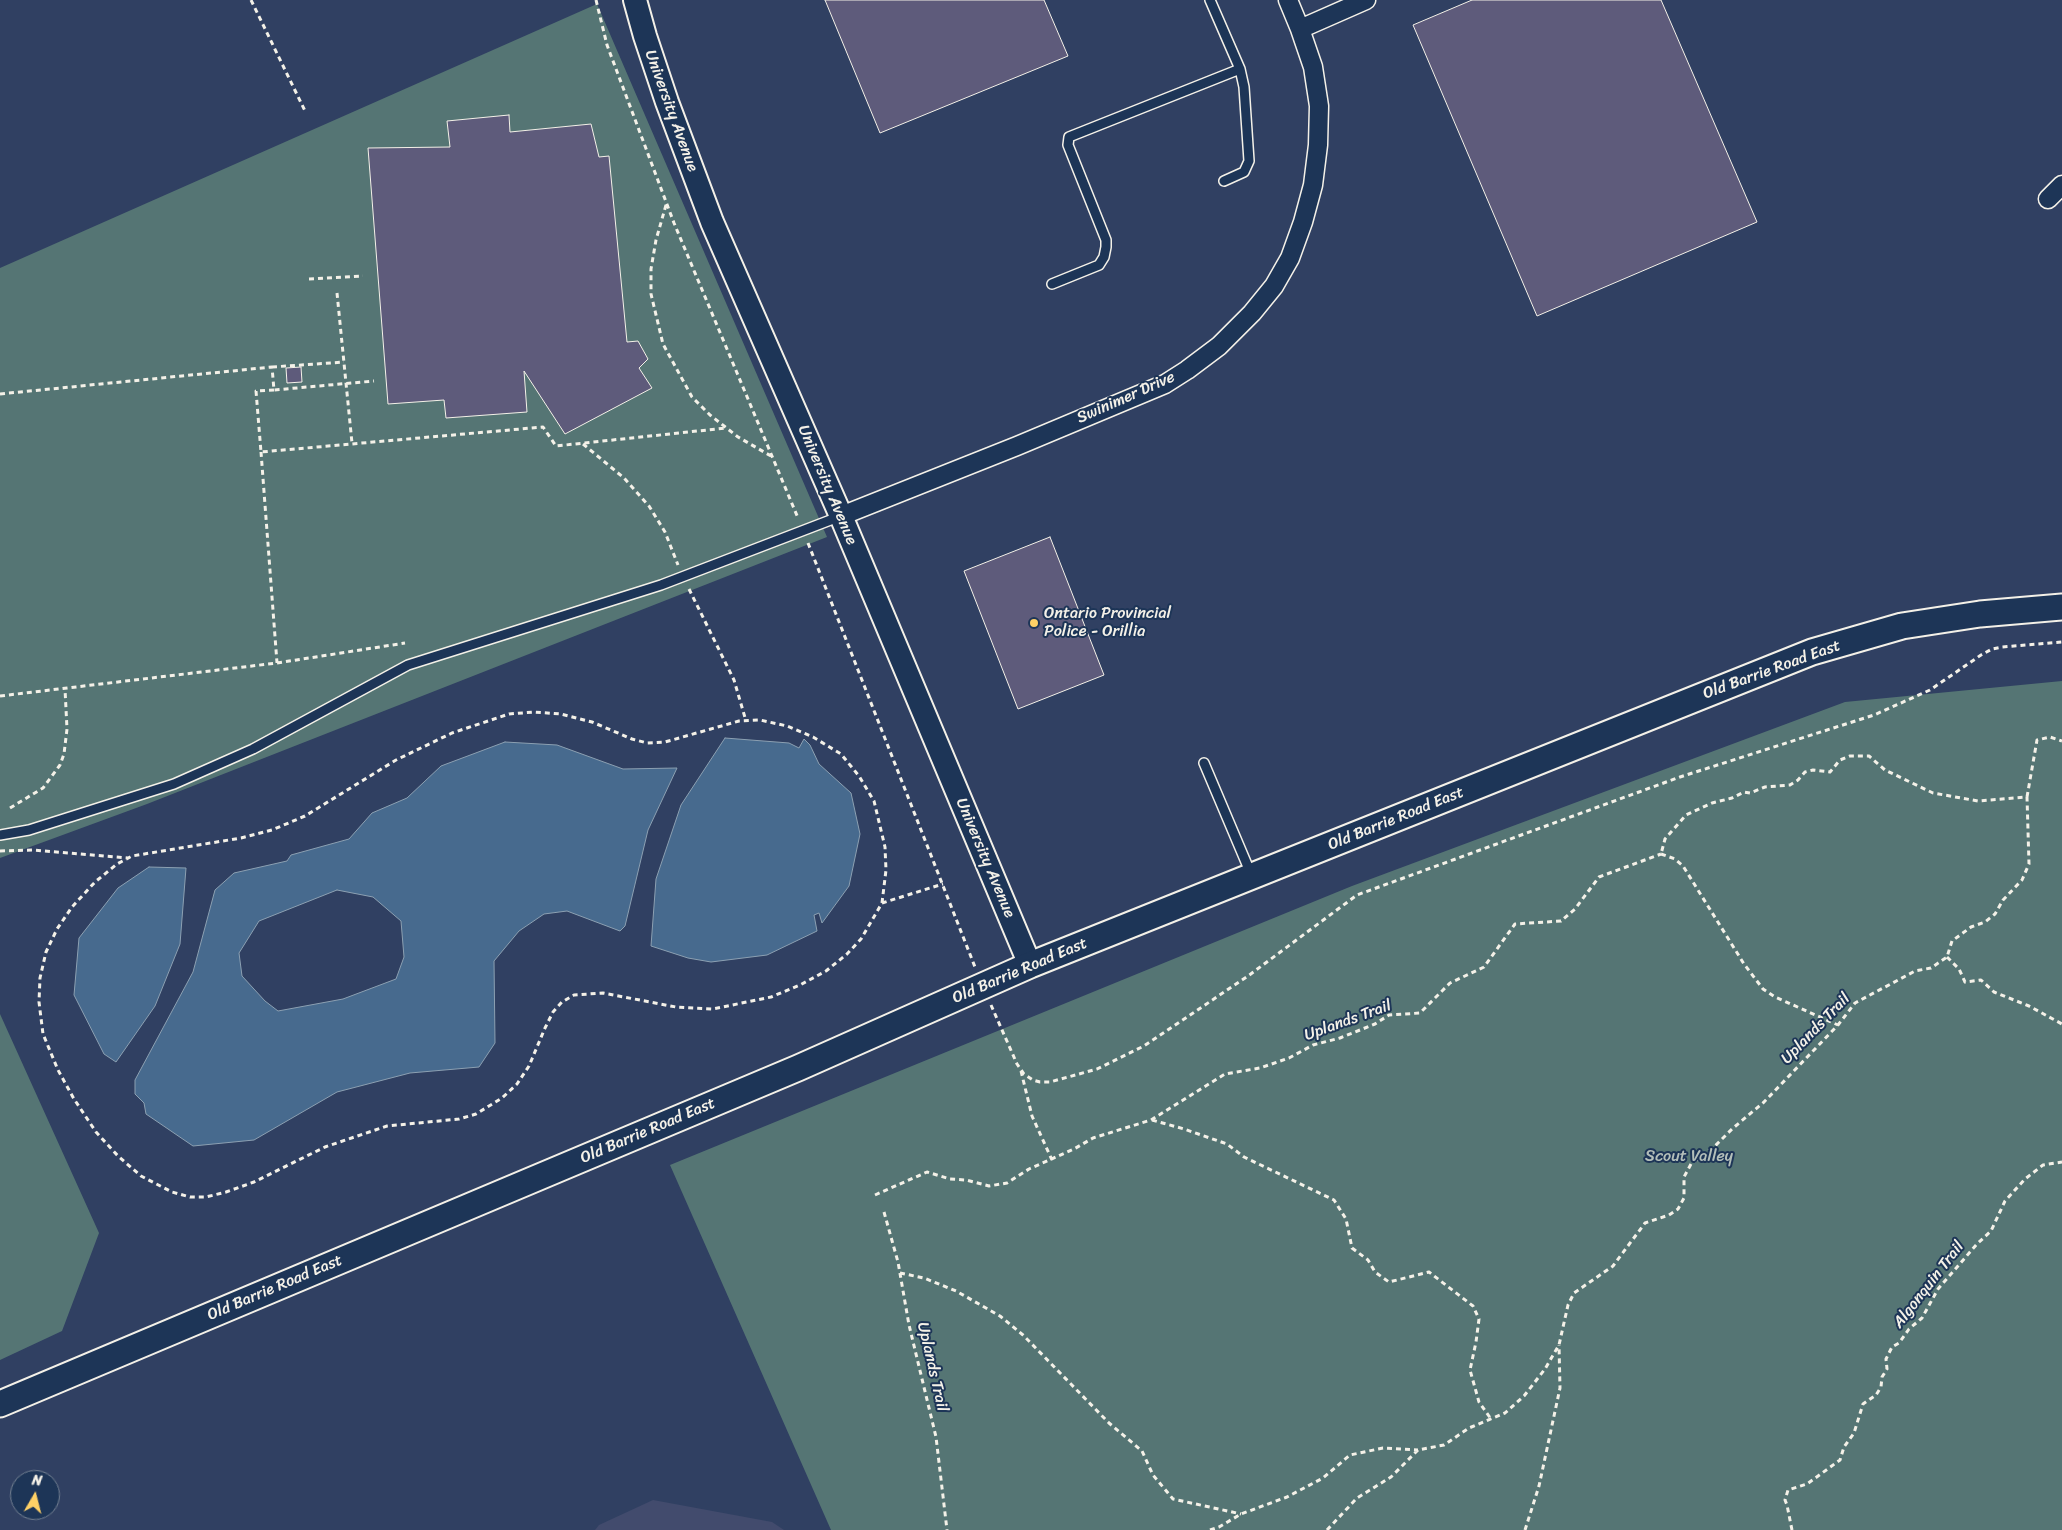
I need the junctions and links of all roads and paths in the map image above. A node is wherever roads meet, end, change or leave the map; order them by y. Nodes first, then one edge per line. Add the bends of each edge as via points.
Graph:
1 (251, 0) edge
2 (596, 0) edge
3 (635, 0) edge
4 (1210, 0) edge
5 (1288, 0) edge
6 (1366, 0) edge
7 (1300, 29) junction
8 (1240, 69) junction
9 (306, 113) dead end
10 (1224, 182) dead end
11 (2062, 185) edge
12 (2048, 199) dead end
13 (666, 204) junction
14 (363, 276) dead end
15 (309, 279) dead end
16 (1052, 284) dead end
17 (337, 292) dead end
18 (344, 362) junction
19 (272, 367) junction
20 (374, 381) dead end
21 (346, 384) junction
22 (274, 390) junction
23 (0, 394) edge
24 (726, 428) junction
25 (352, 443) junction
26 (262, 452) junction
27 (772, 456) junction
28 (841, 516) junction
29 (803, 531) junction
30 (2062, 607) edge
31 (2062, 642) edge
32 (405, 644) dead end
33 (277, 663) junction
34 (65, 689) junction
35 (0, 696) edge
36 (2062, 741) edge
37 (1204, 763) dead end
38 (2027, 797) junction
39 (10, 808) dead end
40 (0, 834) edge
41 (0, 851) edge
42 (1661, 854) junction
43 (128, 858) junction
44 (1252, 876) junction
45 (943, 884) junction
46 (882, 903) junction
47 (1947, 958) junction
48 (1030, 965) junction
49 (976, 969) dead end
50 (997, 1021) dead end
51 (2062, 1024) edge
52 (1838, 1025) junction
53 (1020, 1068) junction
54 (1151, 1120) junction
55 (1052, 1160) junction
56 (2062, 1162) edge
57 (875, 1195) dead end
58 (884, 1212) dead end
59 (900, 1273) junction
60 (1559, 1345) junction
61 (0, 1404) edge
62 (1490, 1419) junction
63 (1418, 1450) junction
64 (1241, 1514) junction
65 (947, 1530) edge
66 (1210, 1530) edge
67 (1328, 1530) edge
68 (1525, 1530) edge
69 (1792, 1530) edge

1 - 9 path
2 - 13 path via 607,45
3 - 28 street, University Avenue via 667,102 712,222
4 - 8 lane
5 - 7 street, Swinimer Drive
6 - 7 street
7 - 28 street, Swinimer Drive via 1313,67 1319,106 1313,185 1290,258 1274,286 1252,313 1219,346 1165,384
8 - 10 lane via 1249,161 1244,172
8 - 16 lane via 1069,137 1068,145 1106,247 1099,265
11 - 12 street
13 - 24 path via 651,269 651,294 657,322 663,344 692,397
13 - 27 path
14 - 15 path
17 - 18 path
18 - 19 path
18 - 21 path
19 - 22 path
19 - 23 path
20 - 21 path
21 - 22 path
21 - 25 path
22 - 26 path via 256,391
24 - 25 path via 556,446 543,427
24 - 27 path
25 - 26 path
26 - 33 path
27 - 29 path
28 - 29 lane
28 - 48 street, University Avenue
29 - 40 lane via 661,585 408,665 253,750 196,775 29,830
29 - 45 path
30 - 44 main road, Old Barrie Road East via 1980,614 1902,626 1812,652
31 - 53 path via 1992,650 1930,690 1874,714 1680,777 1357,895 1248,976 1144,1046 1097,1070 1050,1082 1033,1080
32 - 33 path
33 - 34 path
34 - 35 path
34 - 39 path via 67,729 60,765 43,788
36 - 38 path via 2050,737 2037,740
37 - 44 lane
38 - 42 path via 1978,801 1933,793 1885,770 1869,756 1850,756 1840,760 1830,772 1805,772 1790,784 1744,792 1686,815 1665,839
38 - 47 path via 2029,864 2022,880 1995,914 1952,941
41 - 43 path via 34,850
42 - 52 path via 1683,866 1744,964 1764,989
42 - 54 path, Uplands Trail via 1599,878 1561,921 1515,924 1484,966 1450,983 1420,1013 1389,1015 1375,1024 1313,1045 1289,1058 1260,1068 1226,1074
43 - 46 path via 272,830 305,816 396,760 452,734 509,714 561,714 648,743 665,742 739,721 760,720 787,726 813,737 841,754 859,776 874,801 885,847
43 - 46 path via 95,882 57,929 46,952 40,978 43,1034 58,1070 96,1132 142,1176 172,1192 190,1197 206,1197 254,1182 325,1147 387,1126 476,1114 517,1084 529,1066 553,1012 574,995 603,993 676,1008 714,1009 771,997 800,985 826,971 847,954 861,939
44 - 48 main road, Old Barrie Road East
45 - 46 path
45 - 49 path
47 - 51 path via 1959,969 1965,982 1981,980 1994,992
47 - 52 path, Uplands Trail via 1855,1003
48 - 61 main road, Old Barrie Road East via 798,1068
50 - 53 path
52 - 60 path, Uplands Trail via 1764,1102 1691,1164 1684,1177 1684,1198 1678,1209 1645,1224 1613,1266 1574,1294 1568,1305
53 - 55 path via 1032,1116
54 - 55 path, Uplands Trail via 1092,1138
54 - 62 path via 1227,1144 1244,1157 1334,1200 1346,1219 1352,1248 1368,1260 1375,1272 1389,1282 1429,1272 1473,1306 1479,1319 1470,1370 1479,1402
55 - 57 path, Uplands Trail via 1028,1169 1007,1183 989,1186 927,1172
56 - 69 path, Algonquin Trail via 2043,1165 2005,1201 1991,1231 1938,1289 1922,1318 1892,1347 1886,1359 1887,1370 1881,1387 1863,1404 1854,1433 1840,1460 1807,1484 1788,1490 1785,1500
58 - 59 path, Uplands Trail
59 - 64 path via 924,1278 956,1291 1000,1316 1142,1451 1153,1475 1173,1499
59 - 65 path, Uplands Trail via 936,1437
60 - 62 path, Uplands Trail via 1524,1396 1505,1413
60 - 68 path via 1560,1388 1539,1486
62 - 63 path, Uplands Trail via 1444,1445
63 - 64 path, Uplands Trail via 1383,1448 1350,1455 1323,1478 1287,1497
63 - 67 path via 1390,1477 1357,1498
64 - 66 path, Uplands Trail

